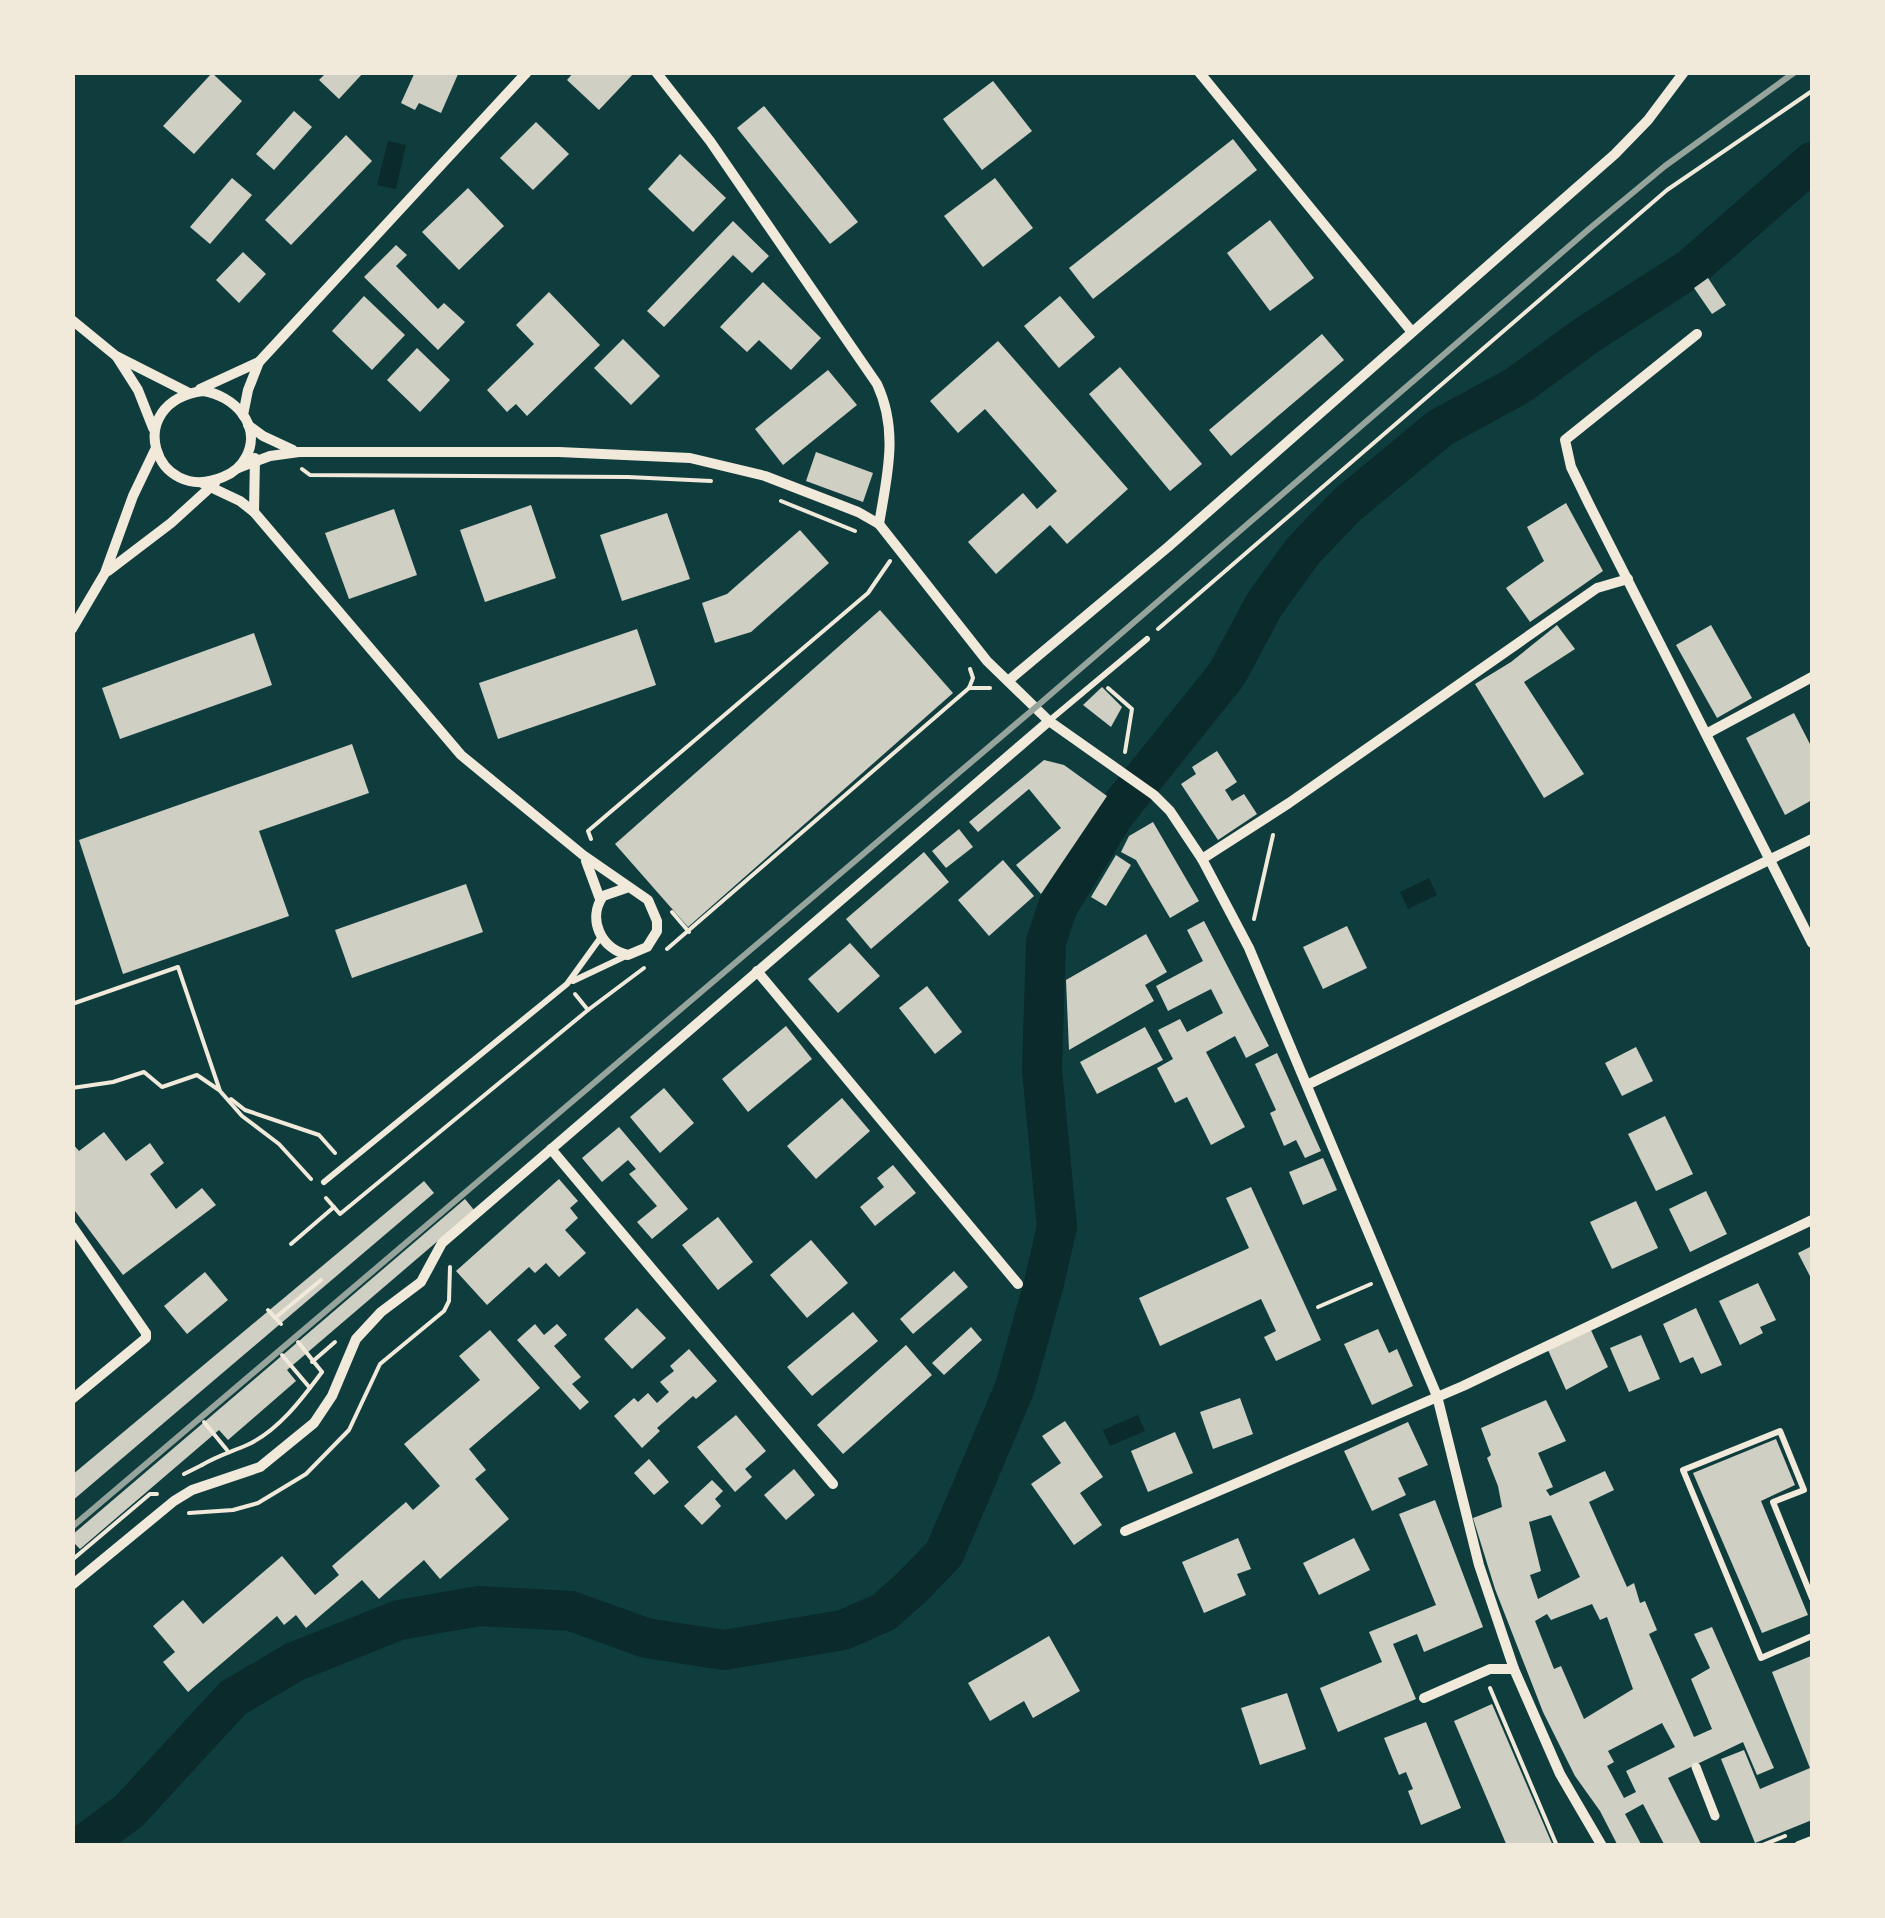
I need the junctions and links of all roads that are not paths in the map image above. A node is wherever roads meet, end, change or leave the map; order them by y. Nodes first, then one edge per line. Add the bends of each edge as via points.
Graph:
1 (527, 72) edge
2 (656, 72) edge
3 (1200, 72) edge
4 (1681, 78) edge
5 (72, 320) edge
6 (1412, 332) junction
7 (1697, 334) dead end
8 (116, 356) junction
9 (258, 362) junction
10 (192, 392) junction
11 (247, 426) junction
12 (154, 428) junction
13 (156, 450) junction
14 (299, 452) junction
15 (256, 465) junction
16 (238, 468) junction
17 (212, 483) junction
18 (226, 494) junction
19 (199, 498) junction
20 (254, 512) junction
21 (879, 524) junction
22 (105, 573) junction
23 (1628, 579) junction
24 (72, 628) edge
25 (1148, 639) road end
26 (1812, 676) edge
27 (1008, 681) junction
28 (1049, 721) junction
29 (1708, 733) junction
30 (1812, 839) edge
31 (583, 856) junction
32 (1202, 858) junction
33 (1772, 858) junction
34 (629, 887) junction
35 (600, 899) junction
36 (601, 937) junction
37 (1812, 943) edge
38 (628, 955) junction
39 (757, 970) junction
40 (567, 984) junction
41 (1307, 1085) junction
42 (551, 1149) junction
43 (324, 1182) dead end
44 (1812, 1220) edge
45 (72, 1226) edge
46 (1018, 1284) dead end
47 (1437, 1396) junction
48 (72, 1399) edge
49 (833, 1484) dead end
50 (1125, 1532) dead end
51 (72, 1584) edge
52 (1812, 1598) edge
53 (1812, 1636) edge
54 (1514, 1668) junction
55 (1424, 1698) dead end
56 (1696, 1768) dead end
57 (1715, 1816) dead end
58 (1812, 1841) edge
59 (1602, 1846) edge
60 (1799, 1846) edge

1 - 9 street
2 - 21 street via 877,384 891,438
3 - 6 street
4 - 6 street via 1615,154
5 - 8 street
6 - 27 street
7 - 23 street via 1565,440 1588,504
8 - 10 street
8 - 12 street
9 - 10 street
9 - 11 street via 248,390
10 - 11 street via 226,398
10 - 12 street via 170,404
11 - 14 street
11 - 15 street
11 - 16 street via 246,458
12 - 13 street
13 - 17 street via 174,474
13 - 22 street
14 - 15 street
14 - 21 street via 690,458 765,476
15 - 16 street
15 - 20 street
16 - 17 street
17 - 18 street
17 - 19 street
18 - 19 street
18 - 20 street
19 - 22 street
20 - 31 street via 461,756
21 - 27 street
22 - 24 street
23 - 29 street
23 - 32 street via 1597,588
25 - 28 lane
26 - 29 street
27 - 28 street
28 - 32 street via 1154,795
28 - 39 street
29 - 33 street
30 - 33 street
31 - 34 street
31 - 35 street
32 - 41 street via 1250,948
33 - 37 street
33 - 41 street
34 - 35 street
34 - 38 street via 654,909 658,931 647,947
35 - 36 street
36 - 38 street
36 - 40 lane
38 - 40 lane
39 - 42 street
39 - 46 street
40 - 43 lane
41 - 47 street
42 - 49 street
42 - 51 street via 442,1243 421,1282 369,1323 314,1423 260,1466 174,1501
44 - 47 street
45 - 48 street via 146,1338
47 - 50 street
47 - 54 street via 1479,1565
52 - 53 lane via 1773,1502 1804,1490 1780,1431 1683,1470 1760,1658
54 - 55 street via 1490,1670
54 - 59 street via 1560,1774
56 - 57 street
58 - 60 street

